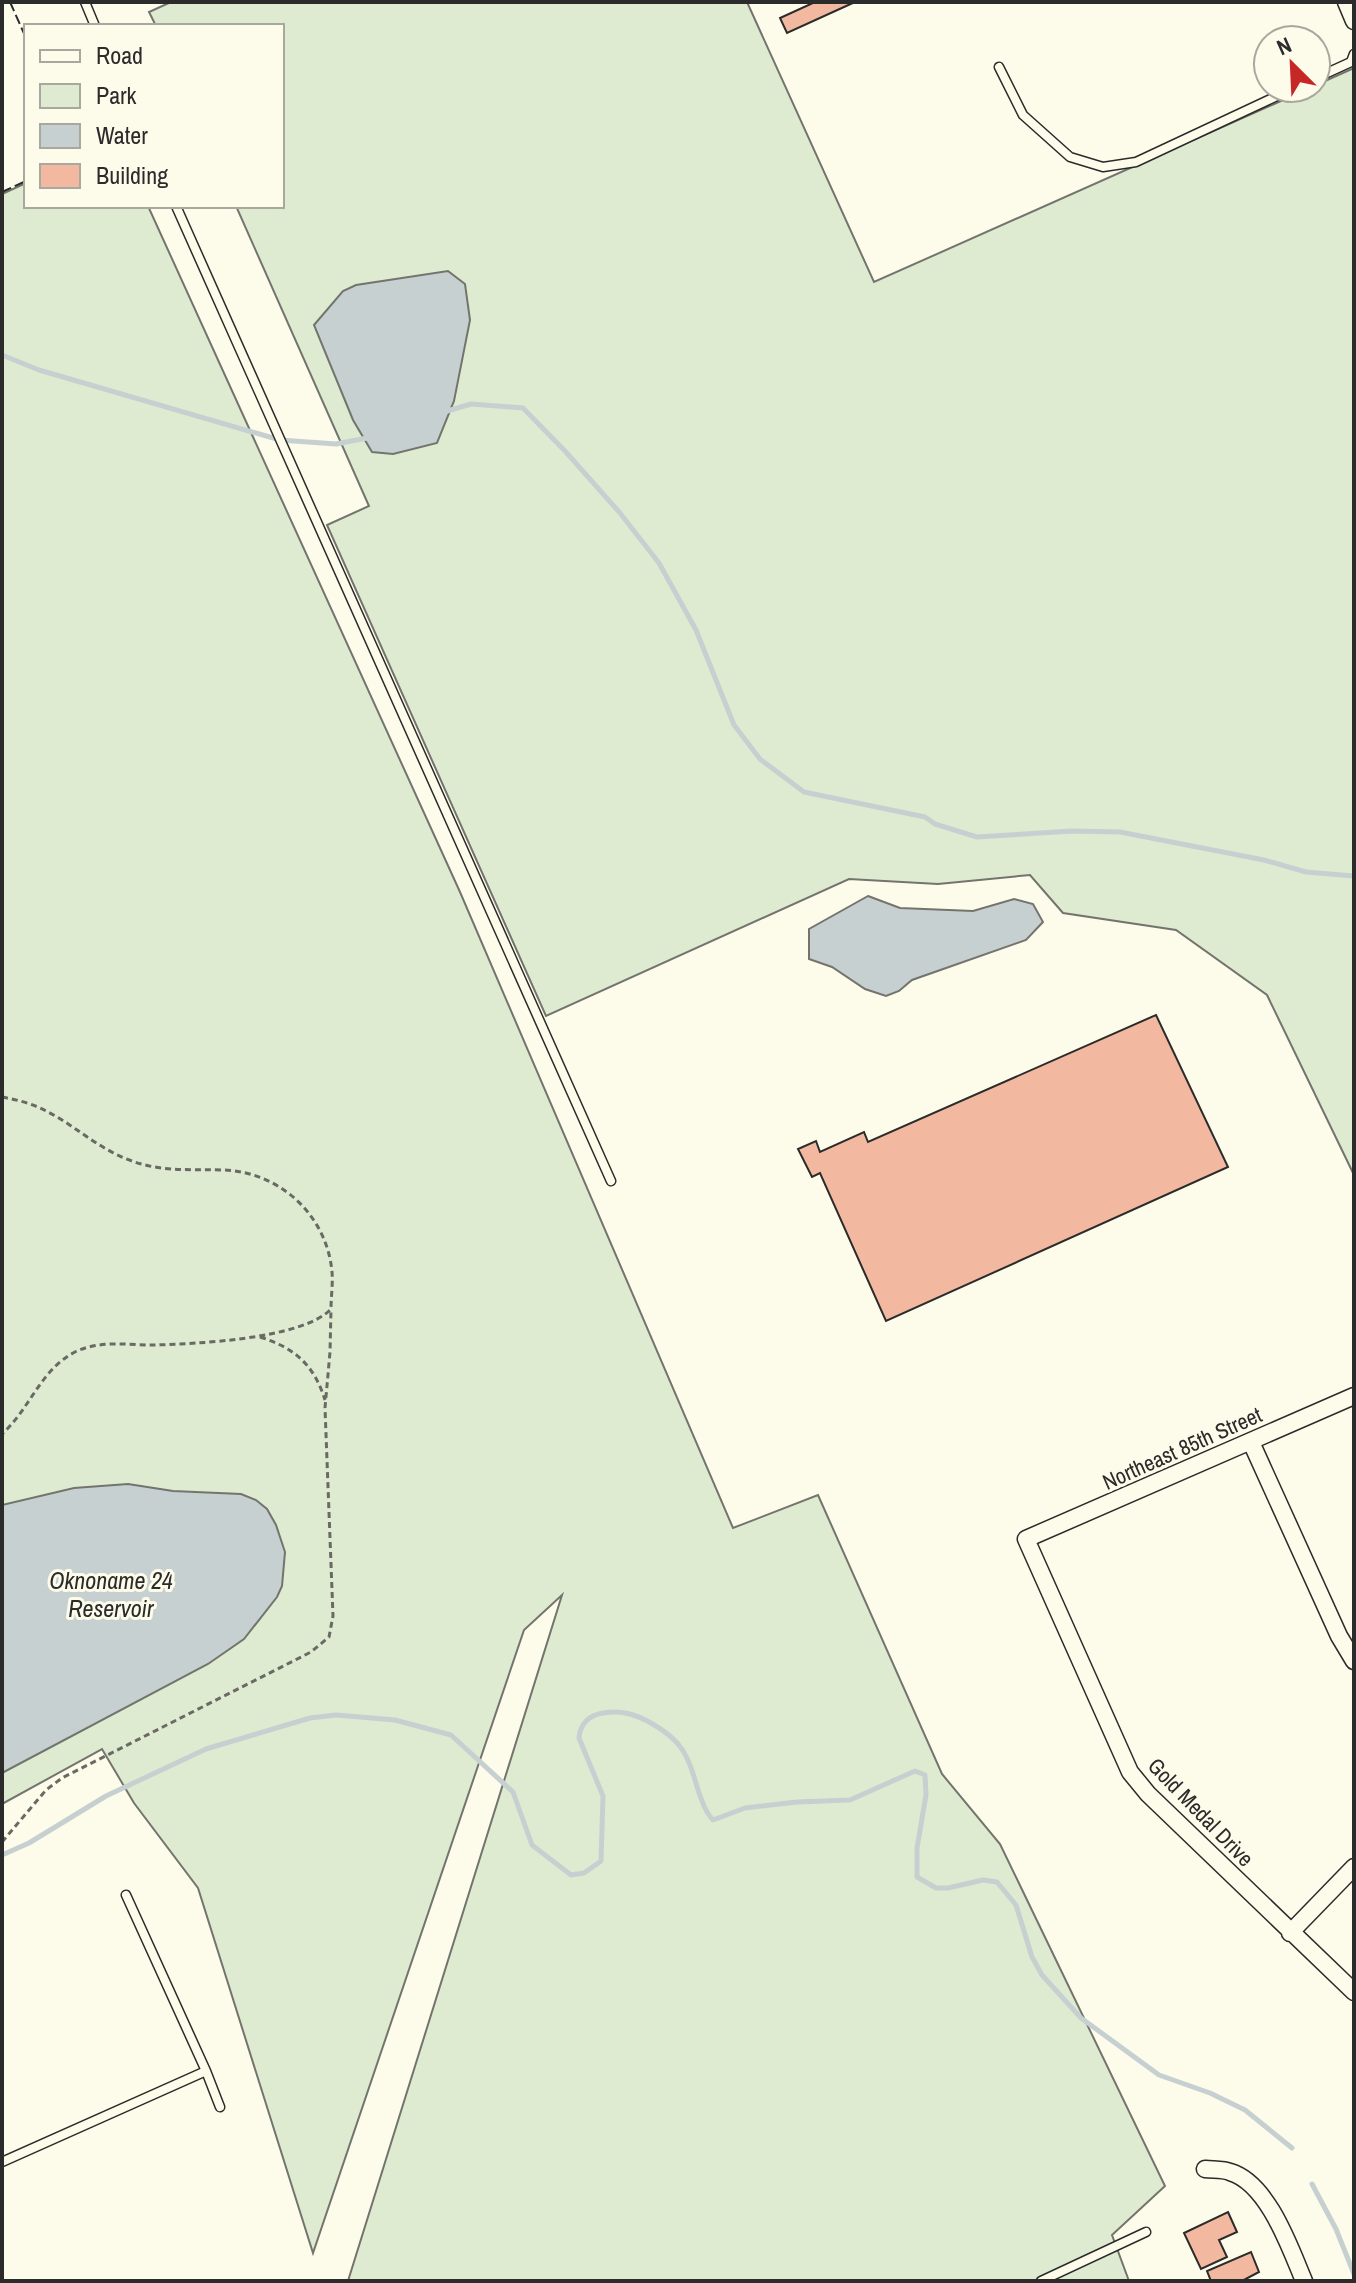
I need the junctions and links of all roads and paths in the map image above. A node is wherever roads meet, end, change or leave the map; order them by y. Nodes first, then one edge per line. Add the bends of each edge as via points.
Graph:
1 (85, 2) edge
2 (1346, 2) edge
3 (1354, 21) edge
4 (94, 24) edge
5 (1354, 54) edge
6 (999, 67) dead end
7 (1332, 71) edge
8 (1260, 104) edge
9 (177, 208) edge
10 (2, 1097) edge
11 (611, 1181) dead end
12 (331, 1309) junction
13 (256, 1336) junction
14 (1354, 1396) edge
15 (326, 1402) junction
16 (2, 1434) edge
17 (1251, 1442) junction
18 (1026, 1539) joint
19 (1354, 1661) edge
20 (2, 1842) edge
21 (1354, 1867) edge
22 (126, 1895) dead end
23 (1290, 1933) junction
24 (1354, 1992) edge
25 (206, 2071) junction
26 (220, 2107) dead end
27 (2, 2162) edge
28 (1205, 2169) dead end
29 (1146, 2232) dead end
30 (1041, 2281) edge
31 (1304, 2281) edge

1 - 4 lane
2 - 3 street
5 - 7 lane via 1351,62
6 - 8 lane via 1023,115 1070,157 1103,167 1136,162
9 - 11 lane
10 - 12 path via 48,1112 102,1148 142,1165 243,1172 277,1186 307,1210 320,1230 332,1272
12 - 13 path via 314,1322
12 - 15 path
13 - 15 path via 300,1357 318,1380
13 - 16 path via 176,1345 106,1344 76,1351 51,1368
14 - 17 street, Northeast 85th Street
15 - 20 path via 333,1616 329,1637 311,1652 62,1778
17 - 18 street, Northeast 85th Street
17 - 19 street
18 - 23 street, Gold Medal Drive via 1130,1772
21 - 23 street
22 - 25 lane
23 - 24 street, Gold Medal Drive
25 - 26 lane
25 - 27 lane
28 - 31 street via 1231,2172 1251,2184 1265,2200
29 - 30 lane

